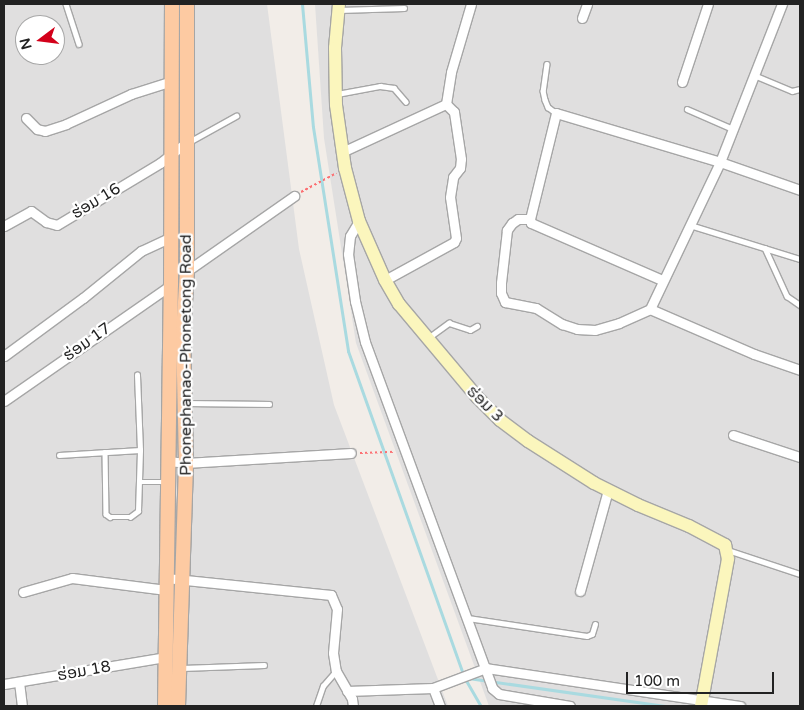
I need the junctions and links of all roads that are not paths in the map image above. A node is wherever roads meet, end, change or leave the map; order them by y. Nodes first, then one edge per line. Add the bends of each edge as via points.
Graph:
1 (66, 4) edge
2 (172, 4) edge
3 (188, 4) edge
4 (471, 4) edge
5 (587, 4) edge
6 (708, 4) edge
7 (782, 4) edge
8 (338, 7) edge
9 (404, 8) dead end
10 (582, 18) dead end
11 (79, 44) dead end
12 (547, 64) dead end
13 (754, 75) junction
14 (172, 81) junction
15 (682, 82) dead end
16 (800, 89) edge
17 (336, 94) junction
18 (406, 102) dead end
19 (446, 104) junction
20 (687, 109) dead end
21 (556, 113) junction
22 (236, 116) dead end
23 (26, 118) dead end
24 (733, 129) junction
25 (186, 144) junction
26 (342, 152) junction
27 (170, 156) junction
28 (720, 162) junction
29 (800, 190) edge
30 (294, 196) road end
31 (530, 219) junction
32 (359, 221) junction
33 (689, 225) junction
34 (4, 226) edge
35 (171, 237) junction
36 (765, 248) junction
37 (800, 259) edge
38 (187, 271) junction
39 (385, 280) junction
40 (662, 280) junction
41 (171, 285) junction
42 (800, 305) edge
43 (650, 309) junction
44 (477, 326) dead end
45 (177, 333) junction
46 (428, 338) junction
47 (4, 356) edge
48 (800, 370) edge
49 (137, 375) dead end
50 (4, 401) edge
51 (184, 404) junction
52 (269, 404) dead end
53 (733, 435) dead end
54 (140, 450) junction
55 (105, 452) junction
56 (351, 453) road end
57 (59, 455) dead end
58 (800, 457) edge
59 (168, 461) junction
60 (186, 463) junction
61 (139, 482) junction
62 (168, 482) junction
63 (608, 490) junction
64 (726, 550) junction
65 (800, 574) edge
66 (180, 579) junction
67 (166, 584) junction
68 (23, 592) dead end
69 (580, 592) dead end
70 (468, 618) junction
71 (595, 624) dead end
72 (165, 657) junction
73 (264, 665) dead end
74 (178, 668) junction
75 (336, 671) junction
76 (484, 671) junction
77 (20, 682) junction
78 (4, 684) edge
79 (435, 687) junction
80 (347, 691) junction
81 (701, 704) edge
82 (22, 706) edge
83 (165, 706) edge
84 (178, 706) edge
85 (316, 706) edge
86 (353, 706) edge
87 (440, 706) edge
88 (570, 706) edge
89 (740, 706) edge

1 - 11 lane
2 - 14 main road, Phonephanao-Phonetong Road
3 - 25 main road, Phonephanao-Phonetong Road
4 - 19 street via 451,72
5 - 10 street
6 - 15 street
7 - 13 street
8 - 9 lane
8 - 17 street, ຮ່ອມ 3
12 - 21 lane via 544,100
13 - 16 lane via 792,91
13 - 24 street
14 - 23 street via 131,94 45,131 37,129
14 - 27 main road, Phonephanao-Phonetong Road
17 - 18 lane via 380,86 394,88
17 - 26 street, ຮ່ອມ 3
19 - 26 street
19 - 39 street via 454,112 461,159 460,168 453,177 450,197 456,238
20 - 24 lane
21 - 28 street
21 - 31 street
22 - 25 lane
24 - 28 street
25 - 27 street, ຮ່ອມ 16
25 - 38 main road, Phonephanao-Phonetong Road
26 - 32 street, ຮ່ອມ 3
27 - 34 street, ຮ່ອມ 16 via 57,225 46,222 31,211
27 - 35 main road, Phonephanao-Phonetong Road
28 - 29 street
28 - 33 street
30 - 38 street
31 - 40 street
31 - 43 street via 518,219 507,230 501,284 505,302 536,308 577,329 595,330
32 - 39 street, ຮ່ອມ 3
32 - 70 street via 350,236 348,254 365,342
33 - 36 lane
33 - 40 street
35 - 41 main road, Phonephanao-Phonetong Road
35 - 47 street via 141,251
36 - 37 lane
36 - 42 lane via 787,296
38 - 45 main road, Phonephanao-Phonetong Road
39 - 46 street, ຮ່ອມ 3
40 - 43 street
41 - 45 main road, Phonephanao-Phonetong Road
41 - 50 street, ຮ່ອມ 17
43 - 48 street via 754,354
44 - 46 lane via 470,330 449,323
45 - 51 main road, Phonephanao-Phonetong Road
45 - 59 main road, Phonephanao-Phonetong Road
46 - 63 street, ຮ່ອມ 3 via 459,378 500,420
49 - 54 lane
51 - 52 lane
51 - 60 main road, Phonephanao-Phonetong Road
53 - 58 street
54 - 55 lane
54 - 61 lane
55 - 57 lane
55 - 61 lane via 105,508 110,517 130,517 138,511
56 - 60 street
59 - 60 street
59 - 62 main road, Phonephanao-Phonetong Road
60 - 66 main road, Phonephanao-Phonetong Road
61 - 62 lane
62 - 67 main road, Phonephanao-Phonetong Road
63 - 64 street, ຮ່ອມ 3 via 690,526 721,542
63 - 69 street
64 - 65 lane
64 - 81 street via 728,559
66 - 67 street
66 - 74 main road, Phonephanao-Phonetong Road
66 - 75 street via 331,596 337,609 333,653
67 - 68 street via 72,578
67 - 72 main road, Phonephanao-Phonetong Road
70 - 71 lane via 587,636 592,634
70 - 76 street
72 - 77 street, ຮ່ອມ 18
72 - 83 main road, Phonephanao-Phonetong Road
73 - 74 lane
74 - 84 main road, Phonephanao-Phonetong Road
75 - 80 street
75 - 85 lane via 323,686
76 - 79 street
76 - 81 street
76 - 88 street via 492,688 499,694
77 - 78 street, ຮ່ອມ 18
77 - 82 street
79 - 80 street
79 - 87 street
80 - 86 street
81 - 89 street

